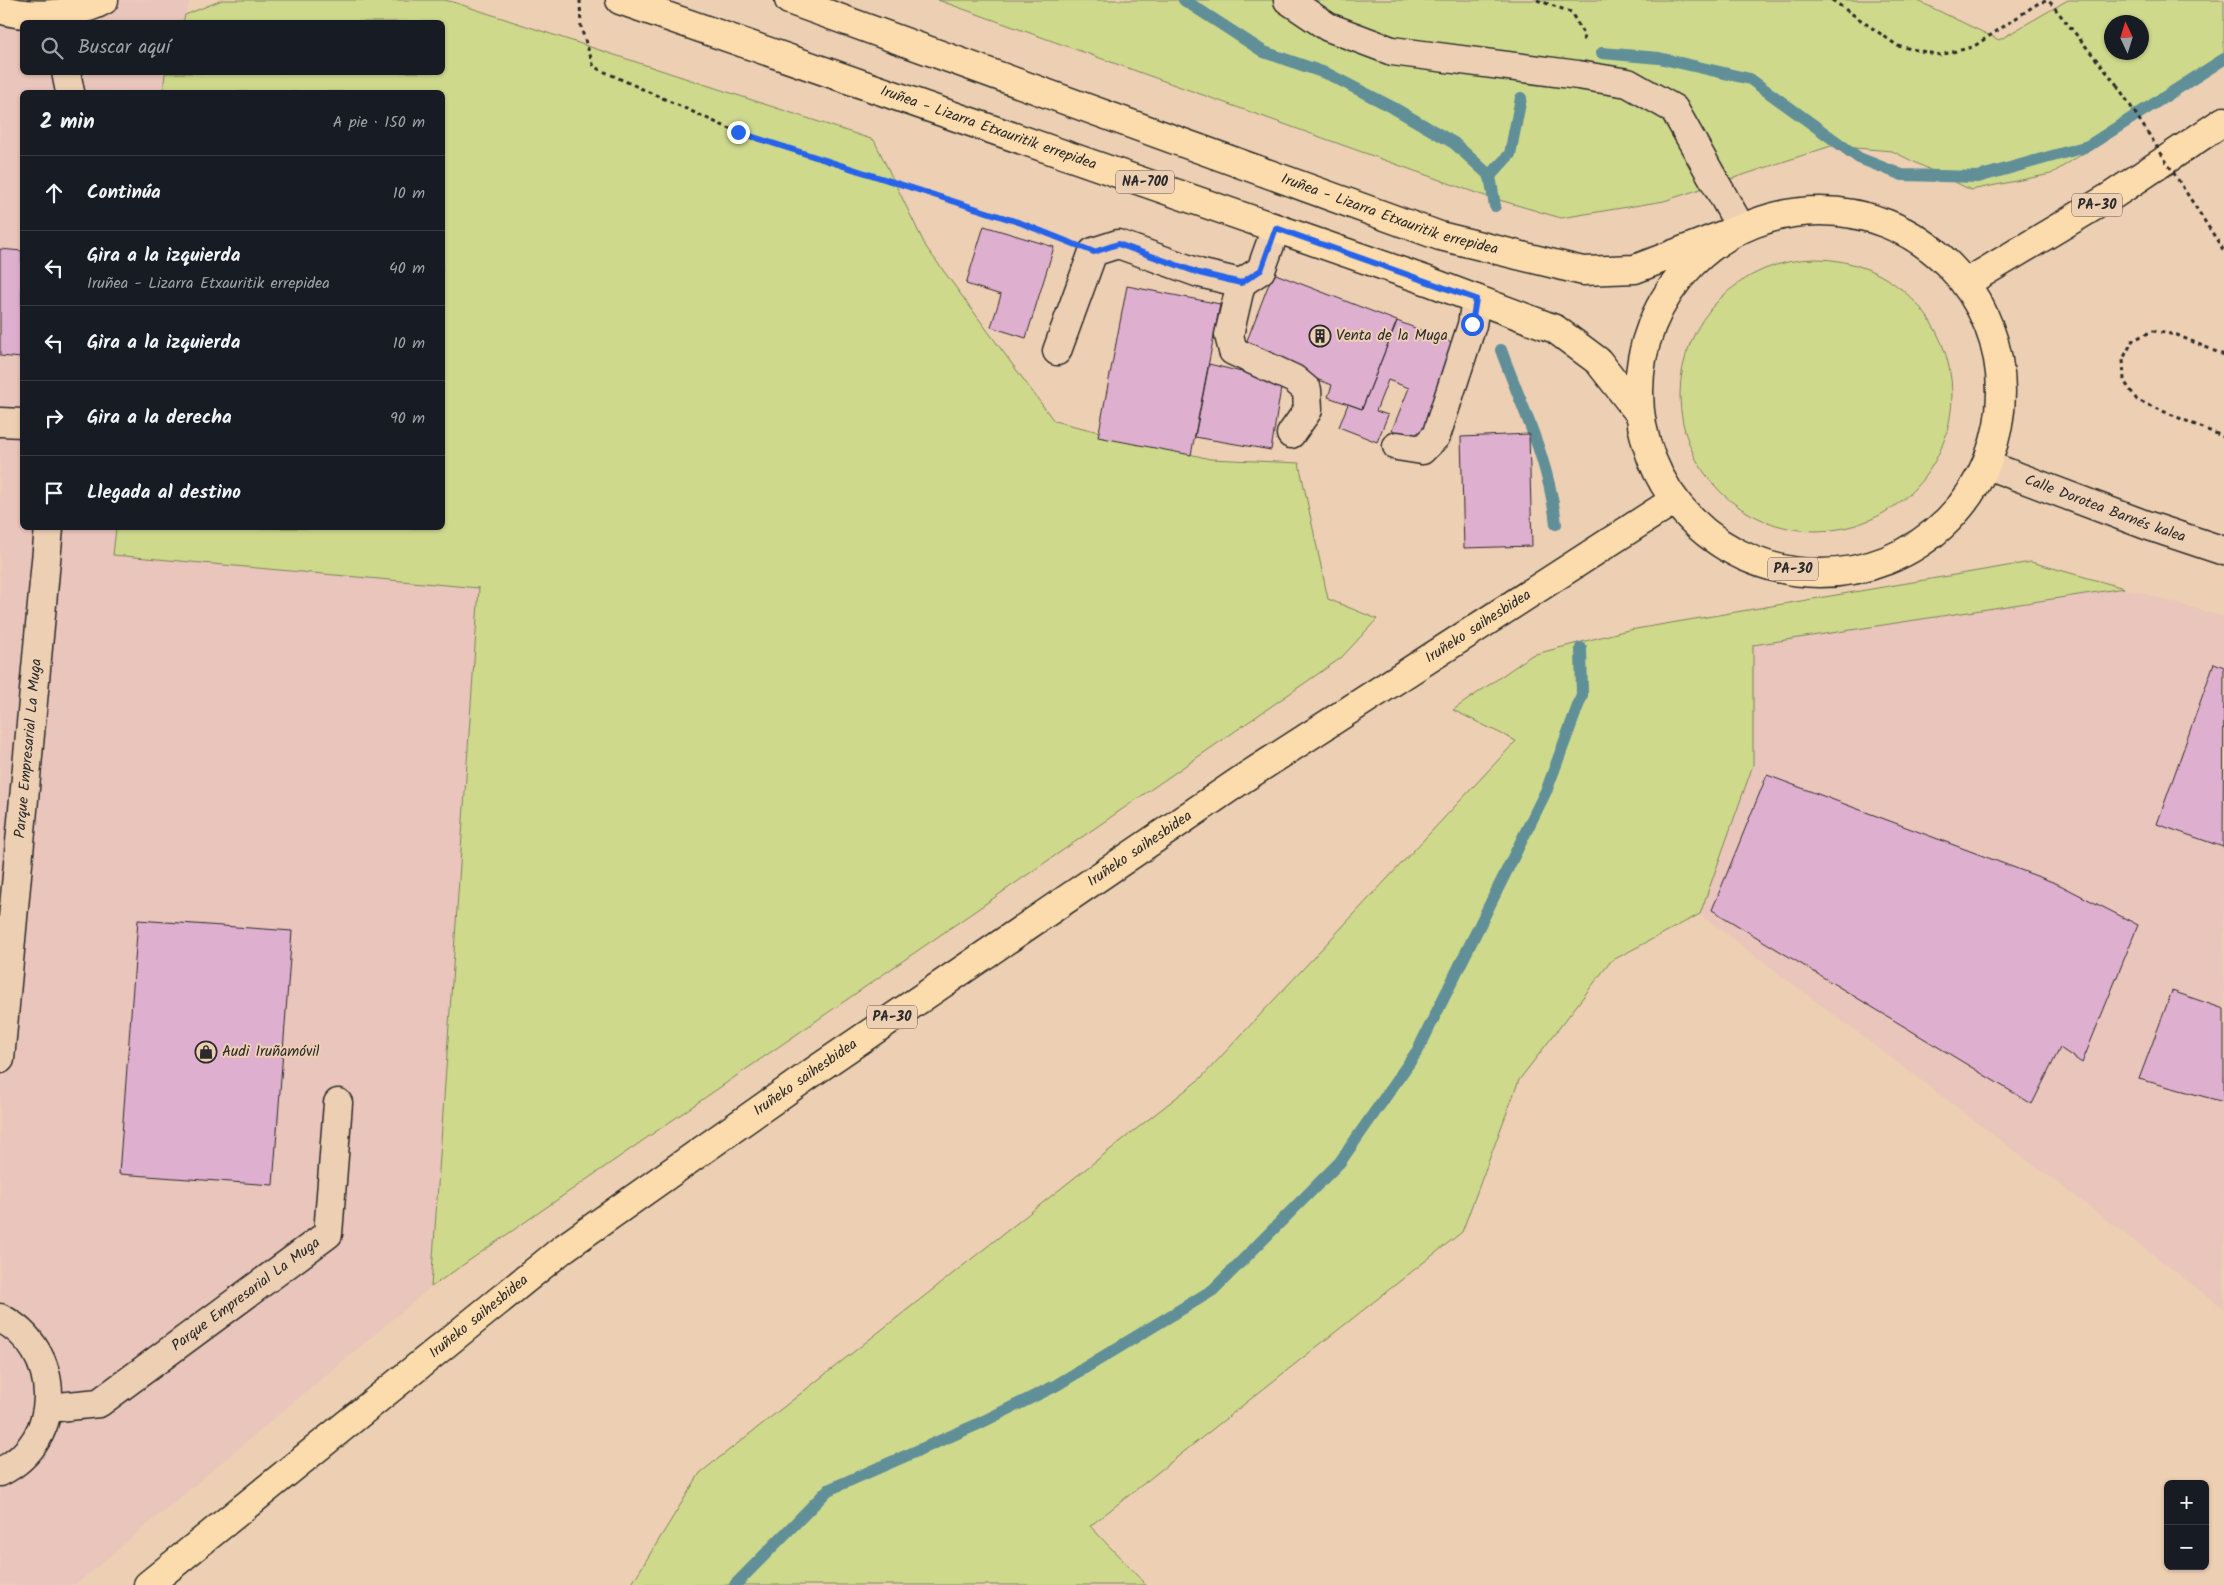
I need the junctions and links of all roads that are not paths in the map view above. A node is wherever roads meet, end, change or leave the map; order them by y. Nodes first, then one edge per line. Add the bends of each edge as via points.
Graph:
1 (104, 0) edge
2 (620, 0) edge
3 (789, 0) edge
4 (1288, 0) edge
5 (0, 9) edge
6 (55, 18) edge
7 (67, 75) edge
8 (70, 90) edge
9 (2224, 121) edge
10 (1276, 228) junction
11 (1741, 228) junction
12 (1241, 283) junction
13 (1966, 283) junction
14 (1476, 299) junction
15 (1058, 351) dead end
16 (1638, 413) junction
17 (0, 422) edge
18 (20, 423) edge
19 (1291, 434) dead end
20 (1397, 446) dead end
21 (1987, 465) junction
22 (1673, 500) junction
23 (48, 530) edge
24 (2224, 551) edge
25 (0, 1059) edge
26 (338, 1102) dead end
27 (0, 1318) edge
28 (48, 1408) junction
29 (0, 1472) edge
30 (148, 1585) edge

1 - 6 main road
2 - 10 main road, Iruñea - Lizarra Etxauritik errepidea / NA-700
3 - 11 main road, Iruñea - Lizarra Etxauritik errepidea via 1440,236 1574,269 1635,269
4 - 11 street via 1328,27 1392,51 1628,83 1674,109
5 - 6 main road
7 - 8 street
9 - 13 main road, PA-30 via 2113,195
10 - 12 street via 1261,270
10 - 14 main road, Iruñea - Lizarra Etxauritik errepidea / NA-700
11 - 13 main road, PA-30 via 1801,211 1864,216 1921,241
11 - 16 main road, PA-30 via 1695,259 1660,304 1641,356
12 - 15 street via 1199,273 1118,244 1094,252
12 - 19 street via 1229,335 1233,351 1294,379 1307,390 1308,410
13 - 21 main road, PA-30 via 1990,327 2001,375 1999,424
14 - 16 main road, Iruñea - Lizarra Etxauritik errepidea / NA-700 via 1555,329 1598,361
14 - 20 street via 1472,324 1436,436 1422,450
16 - 22 main road, PA-30 via 1650,458
17 - 18 street
21 - 22 main road, PA-30 via 1948,521 1897,556 1837,572 1775,568 1726,547
21 - 24 street, Calle Dorotea Barnés kalea
22 - 30 main road, Iruñeko saihesbidea / PA-30 via 1244,778 816,1070 564,1248
23 - 25 street, Parque Empresarial La Muga
26 - 28 street, Parque Empresarial La Muga via 328,1234 99,1403
27 - 28 street via 23,1334 40,1355 48,1381
28 - 29 street via 40,1433 24,1455

